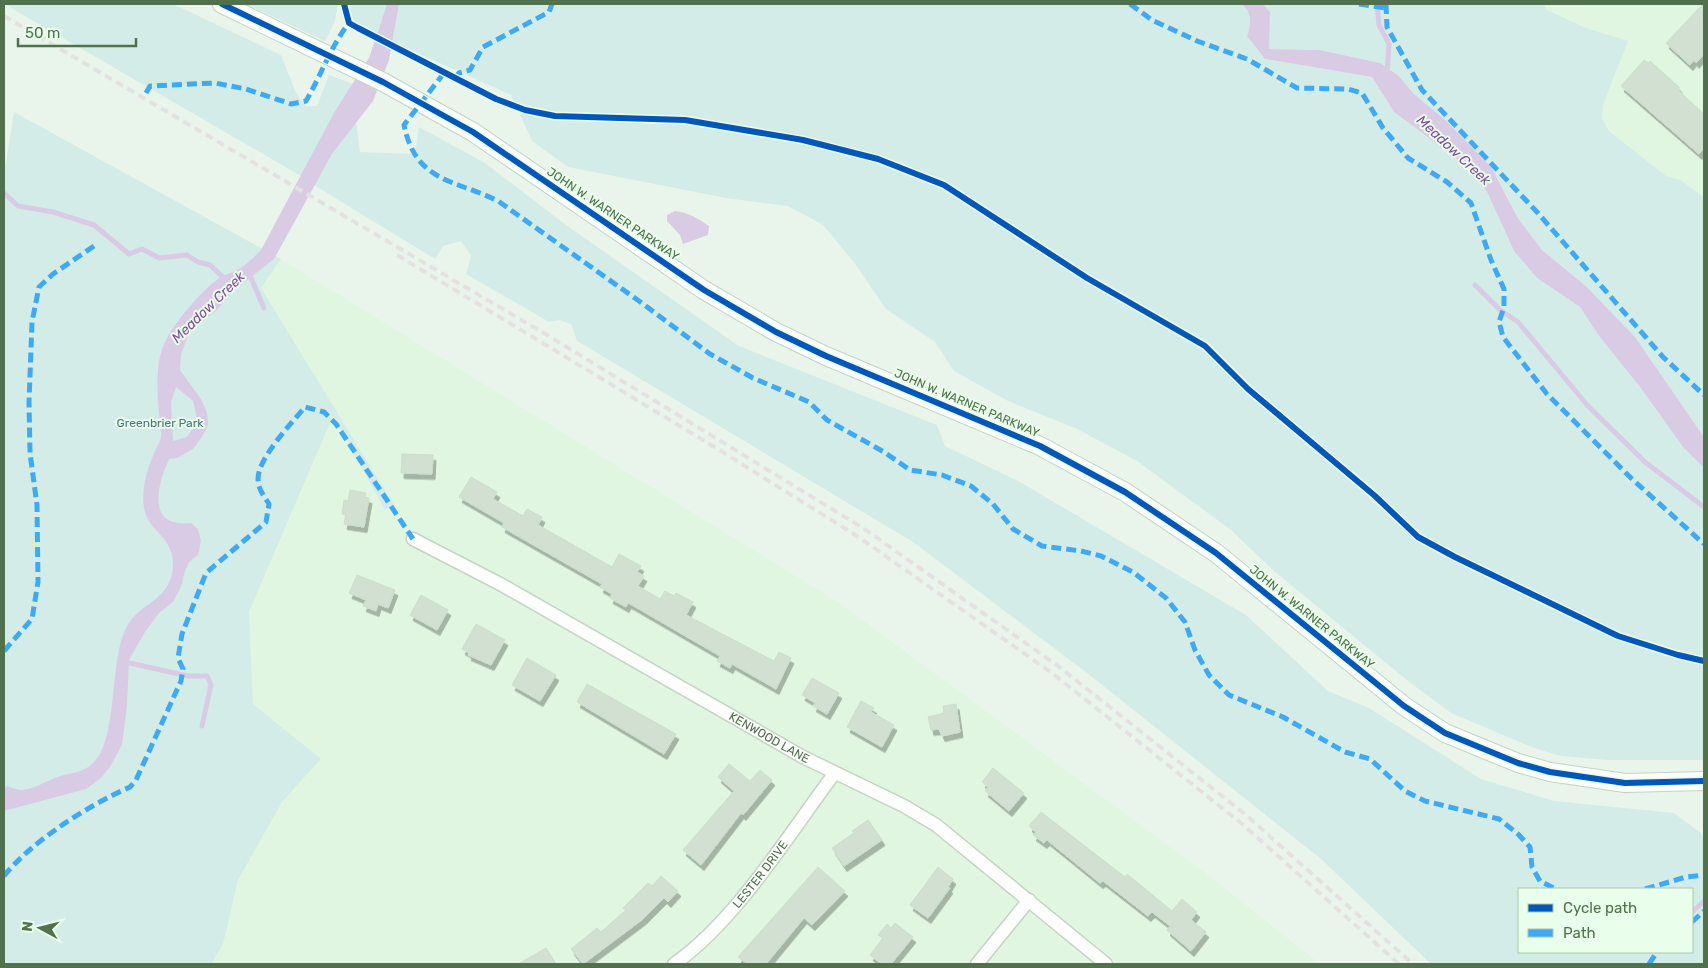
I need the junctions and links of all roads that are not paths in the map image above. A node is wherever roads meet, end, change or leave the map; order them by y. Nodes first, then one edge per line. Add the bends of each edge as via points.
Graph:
1 (222, 4) edge
2 (413, 538) dead end
3 (834, 774) junction
4 (1704, 781) edge
5 (1029, 900) junction
6 (674, 964) edge
7 (977, 964) edge
8 (1106, 964) edge

1 - 4 main road, JOHN W. WARNER PARKWAY via 383,82 473,132 737,311 826,356 1040,446 1125,492 1216,553 1404,706 1445,733 1518,763 1559,774 1625,783
2 - 3 street, KENWOOD LANE via 502,585
3 - 5 street, KENWOOD LANE via 904,806 936,825
3 - 6 street, LESTER DRIVE via 729,913
5 - 7 street
5 - 8 street, KENWOOD LANE

